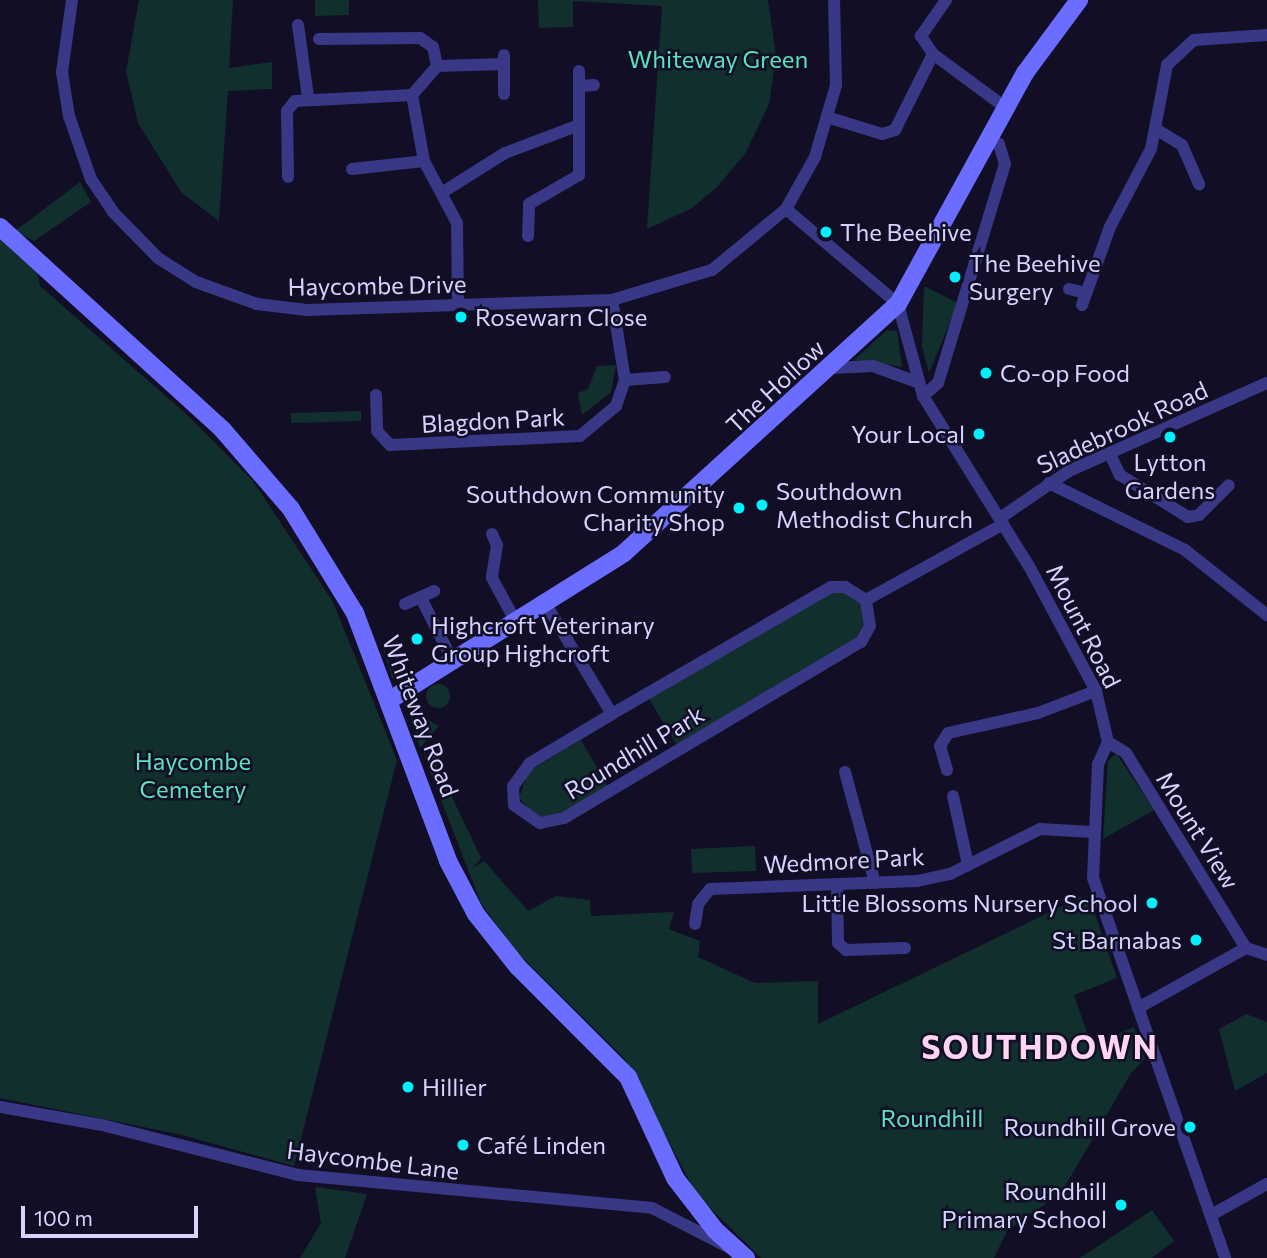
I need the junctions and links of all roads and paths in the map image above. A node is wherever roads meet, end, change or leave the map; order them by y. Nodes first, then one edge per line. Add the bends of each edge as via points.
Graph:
1 (72, 0) edge
2 (834, 0) edge
3 (946, 0) edge
4 (1079, 0) edge
5 (298, 25) dead end
6 (1267, 35) edge
7 (319, 39) dead end
8 (933, 54) junction
9 (437, 66) junction
10 (579, 71) dead end
11 (594, 85) dead end
12 (579, 86) junction
13 (504, 94) dead end
14 (412, 95) junction
15 (308, 97) junction
16 (1005, 107) junction
17 (830, 118) junction
18 (579, 125) junction
19 (1157, 130) junction
20 (988, 137) junction
21 (424, 161) junction
22 (366, 168) junction
23 (352, 169) dead end
24 (288, 177) dead end
25 (367, 182) dead end
26 (1199, 184) dead end
27 (443, 192) junction
28 (786, 209) junction
29 (0, 227) edge
30 (528, 236) dead end
31 (1069, 289) dead end
32 (612, 300) junction
33 (458, 304) junction
34 (898, 304) junction
35 (832, 368) junction
36 (665, 377) dead end
37 (625, 380) junction
38 (917, 382) junction
39 (1267, 383) edge
40 (376, 395) dead end
41 (923, 396) junction
42 (1110, 454) junction
43 (1049, 482) junction
44 (1228, 485) dead end
45 (1002, 521) junction
46 (492, 534) dead end
47 (434, 591) dead end
48 (421, 597) junction
49 (866, 600) junction
50 (405, 604) dead end
51 (547, 606) junction
52 (1267, 615) edge
53 (517, 624) junction
54 (454, 663) junction
55 (1096, 691) junction
56 (390, 700) junction
57 (612, 714) junction
58 (1108, 742) junction
59 (947, 770) dead end
60 (845, 772) dead end
61 (953, 796) dead end
62 (1093, 831) junction
63 (968, 865) junction
64 (875, 883) junction
65 (836, 886) junction
66 (695, 924) dead end
67 (905, 948) dead end
68 (1246, 948) junction
69 (1267, 955) edge
70 (1138, 1008) junction
71 (0, 1107) edge
72 (1267, 1184) edge
73 (1213, 1214) junction
74 (742, 1255) edge
75 (1225, 1258) edge

1 - 33 street, Haycombe Drive via 62,72 79,152 113,212 158,258 229,296 279,308
2 - 17 street, Haycombe Drive via 838,52
3 - 8 street via 921,36
4 - 16 street, The Hollow
5 - 15 street
6 - 19 street via 1208,37 1178,50 1161,84
7 - 9 street via 420,38 433,47
8 - 16 street
8 - 17 street via 890,134
9 - 13 street via 504,60
9 - 14 street
10 - 12 street
11 - 12 street
12 - 18 street
14 - 15 street
14 - 21 street
15 - 24 street via 287,111
16 - 20 street, The Hollow
17 - 28 street, Haycombe Drive
18 - 27 street via 505,153
18 - 30 street via 579,175 529,204
19 - 26 street via 1182,145
19 - 31 street via 1084,299
20 - 34 street, The Hollow
20 - 41 street via 999,144 1005,164 938,383
21 - 22 street
21 - 27 street
22 - 23 street
22 - 25 street
27 - 33 street via 457,223
28 - 32 street, Haycombe Drive via 712,270
28 - 34 street
29 - 56 street, Whiteway Road via 163,372 264,475 355,613
32 - 33 street, Haycombe Drive
32 - 37 street
34 - 35 street, The Hollow
34 - 38 street, Mount Road
35 - 38 street via 873,366
35 - 51 street, The Hollow via 652,531
36 - 37 street
37 - 40 street, Blagdon Park via 615,407 580,436 390,445 377,431
38 - 41 street, Mount Road
39 - 42 street, Sladebrook Road
41 - 45 street, Mount Road
42 - 43 street, Sladebrook Road
42 - 44 street via 1120,475 1188,517 1199,514
43 - 45 street, Sladebrook Road
43 - 52 street via 1185,550
45 - 49 street
45 - 55 street, Mount Road
46 - 53 street via 497,545 492,579
47 - 48 street
48 - 50 street
48 - 54 street
49 - 57 street, Roundhill Park via 845,587 831,587
49 - 57 street, Roundhill Park via 870,626 861,642 564,818 540,823 524,817 512,795 518,774
51 - 53 street, The Hollow
51 - 57 street, Roundhill Park
53 - 54 street, The Hollow
54 - 56 street, The Hollow
55 - 58 street, Mount Road
55 - 59 street via 1038,713 948,733 940,746
56 - 74 street, Whiteway Road via 448,861 476,914 518,967 622,1069 675,1178
58 - 62 street via 1098,764
58 - 68 street, Mount View via 1126,753
60 - 64 street
61 - 63 street
62 - 63 street, Wedmore Park via 1040,829
62 - 70 street via 1093,878
63 - 64 street, Wedmore Park via 917,881
64 - 65 street, Wedmore Park
65 - 66 street, Wedmore Park via 710,889 698,904
65 - 67 street via 838,943 846,950
68 - 69 street
68 - 70 street
70 - 73 street
71 - 74 street, Haycombe Lane via 102,1125 298,1175 652,1208
72 - 73 street
73 - 75 street

